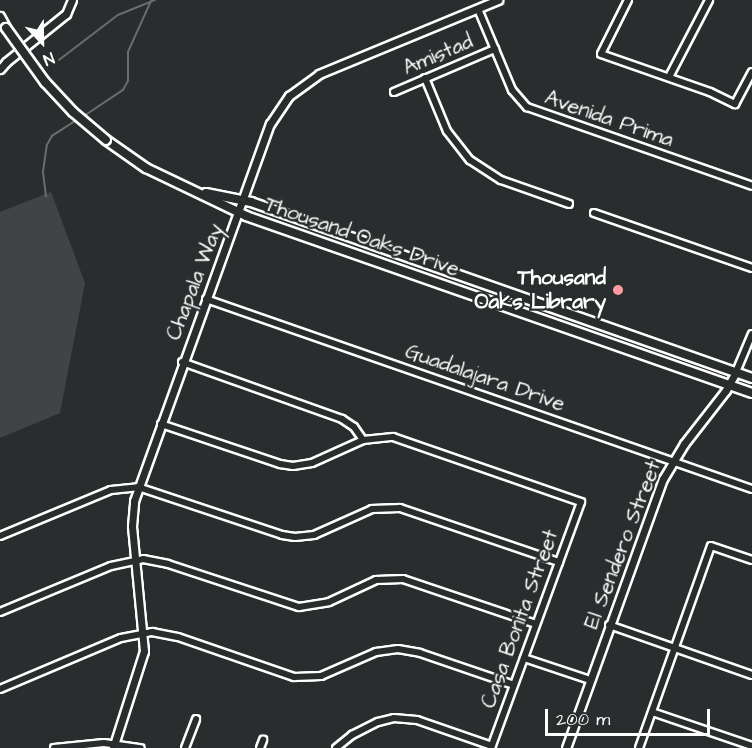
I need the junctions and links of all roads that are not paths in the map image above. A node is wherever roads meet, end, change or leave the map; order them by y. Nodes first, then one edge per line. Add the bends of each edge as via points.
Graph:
1 (72, 0) edge
2 (498, 0) edge
3 (628, 0) edge
4 (709, 0) edge
5 (478, 9) junction
6 (0, 17) edge
7 (495, 49) junction
8 (0, 69) edge
9 (752, 72) edge
10 (669, 77) junction
11 (425, 78) junction
12 (394, 92) dead end
13 (752, 186) edge
14 (200, 192) junction
15 (243, 199) junction
16 (569, 204) dead end
17 (239, 213) junction
18 (594, 213) dead end
19 (752, 267) edge
20 (206, 299) junction
21 (752, 334) edge
22 (182, 362) junction
23 (736, 372) junction
24 (752, 378) edge
25 (729, 385) junction
26 (752, 393) edge
27 (160, 424) junction
28 (363, 440) junction
29 (673, 461) junction
30 (138, 487) junction
31 (752, 489) edge
32 (0, 536) edge
33 (135, 560) junction
34 (752, 560) edge
35 (559, 562) junction
36 (0, 612) edge
37 (536, 624) junction
38 (609, 625) junction
39 (143, 632) junction
40 (675, 648) junction
41 (524, 657) junction
42 (752, 675) edge
43 (590, 680) junction
44 (514, 685) junction
45 (0, 689) edge
46 (652, 712) junction
47 (196, 719) dead end
48 (264, 740) dead end
49 (114, 746) edge
50 (752, 746) edge
51 (491, 747) edge
52 (54, 748) edge
53 (141, 748) edge
54 (185, 748) edge
55 (260, 748) edge
56 (336, 748) edge
57 (566, 748) edge
58 (639, 748) edge

1 - 8 street via 66,14
2 - 5 street, Chapala Way
3 - 10 street via 601,54
4 - 10 street
5 - 7 street, Avenida Prima
5 - 15 street, Chapala Way via 319,74 300,86 270,124
6 - 14 main road, Thousand Oaks Drive, bridge via 45,82 73,112 146,168
7 - 11 street, Amistad
7 - 13 street, Avenida Prima via 516,96 527,107
9 - 10 street via 735,104
11 - 12 street, Amistad
11 - 16 street via 447,131 470,160 501,180
14 - 15 main road, Thousand Oaks Drive
14 - 17 main road, Thousand Oaks Drive
15 - 17 street, Chapala Way
15 - 23 main road, Thousand Oaks Drive
17 - 20 street, Chapala Way
17 - 25 main road, Thousand Oaks Drive
18 - 19 street
20 - 22 street, Chapala Way
20 - 29 street, Guadalajara Drive
21 - 23 street, El Sendero Street
22 - 27 street, Chapala Way
22 - 28 street via 342,419
23 - 24 main road, Thousand Oaks Drive
23 - 25 street, El Sendero Street
25 - 26 main road, Thousand Oaks Drive
25 - 29 street, El Sendero Street
27 - 28 street via 292,466 312,464
27 - 30 street, Chapala Way
28 - 35 street, Casa Bonita Street via 387,437 409,441 581,502
29 - 31 street, Guadalajara Drive
29 - 38 street, El Sendero Street
30 - 32 street via 111,490
30 - 33 street, Chapala Way via 132,517
30 - 35 street via 295,537 314,535 372,509 400,508
33 - 36 street via 111,566
33 - 37 street via 168,564 299,607 329,602 376,580 396,578
33 - 39 street, Chapala Way
34 - 40 street via 711,546
35 - 37 street, Casa Bonita Street
37 - 41 street, Casa Bonita Street
38 - 40 street
38 - 43 street, El Sendero Street
39 - 44 street via 178,637 294,677 321,676 376,652 398,649
39 - 45 street
39 - 49 street, Chapala Way via 142,664
40 - 42 street
40 - 46 street
41 - 43 street
41 - 44 street, Casa Bonita Street
43 - 57 street, El Sendero Street
44 - 51 street, Casa Bonita Street
46 - 50 street
46 - 58 street
47 - 54 street
48 - 55 street
49 - 52 street via 86,743
49 - 53 street
51 - 56 street via 417,720 394,718 352,735

